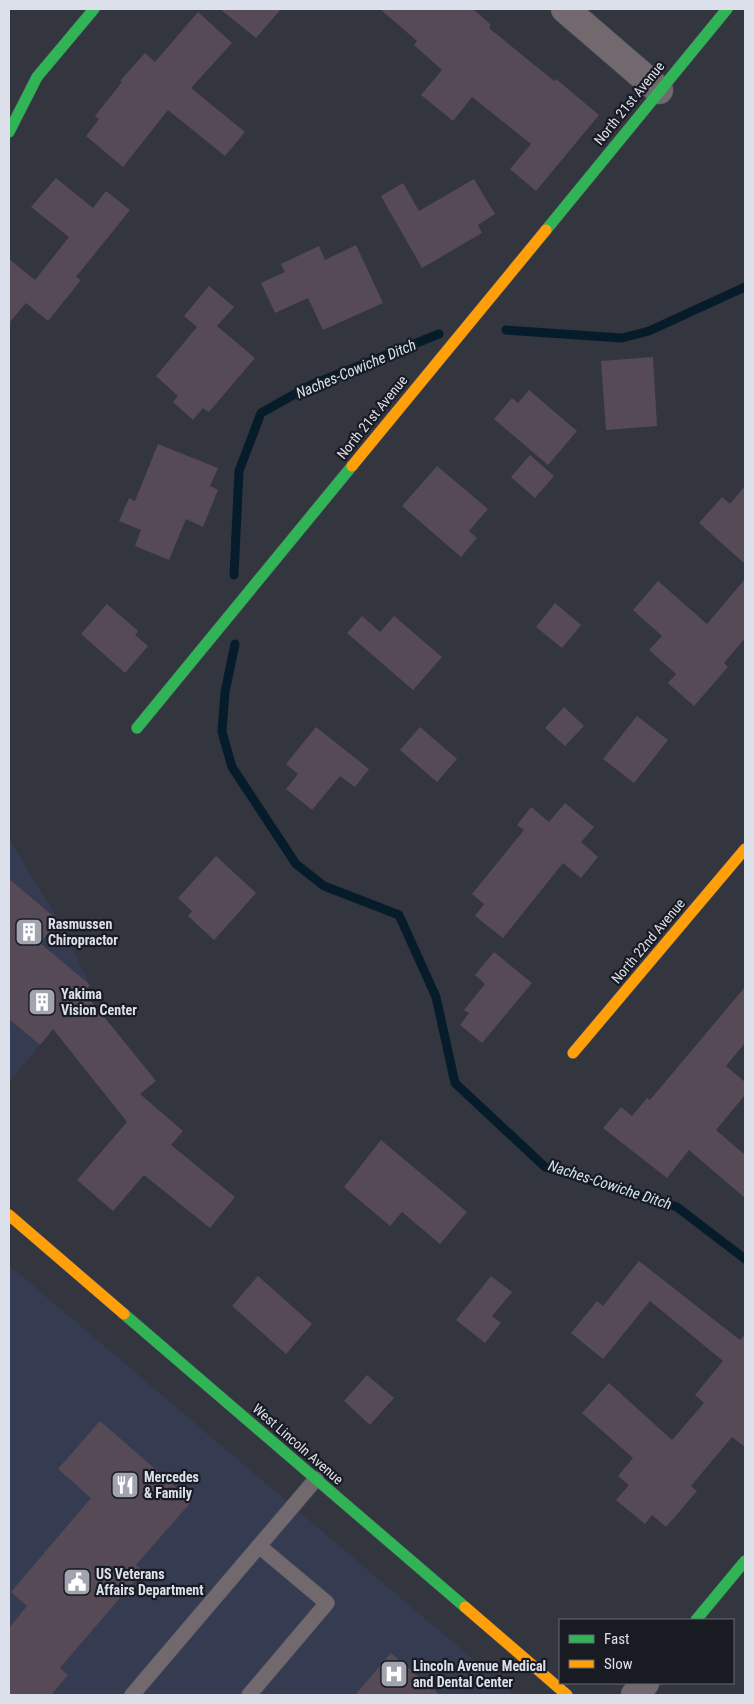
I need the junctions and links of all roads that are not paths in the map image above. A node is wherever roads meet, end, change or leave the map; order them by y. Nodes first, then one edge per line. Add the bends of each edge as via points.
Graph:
1 (94, 9) edge
2 (565, 9) edge
3 (727, 9) edge
4 (659, 90) junction
5 (9, 132) edge
6 (137, 728) dead end
7 (745, 849) edge
8 (573, 1053) dead end
9 (9, 1215) edge
10 (316, 1479) junction
11 (260, 1546) junction
12 (745, 1561) edge
13 (697, 1619) edge
14 (644, 1684) edge
15 (132, 1695) edge
16 (249, 1695) edge
17 (567, 1695) edge
18 (635, 1695) edge

1 - 5 street via 36,77
2 - 4 street
3 - 4 street, North 21st Avenue
4 - 6 street, North 21st Avenue
7 - 8 street, North 22nd Avenue
9 - 10 street, West Lincoln Avenue
10 - 11 lane
10 - 17 street, West Lincoln Avenue
11 - 15 lane
11 - 16 lane via 327,1603
12 - 13 street
14 - 18 street

